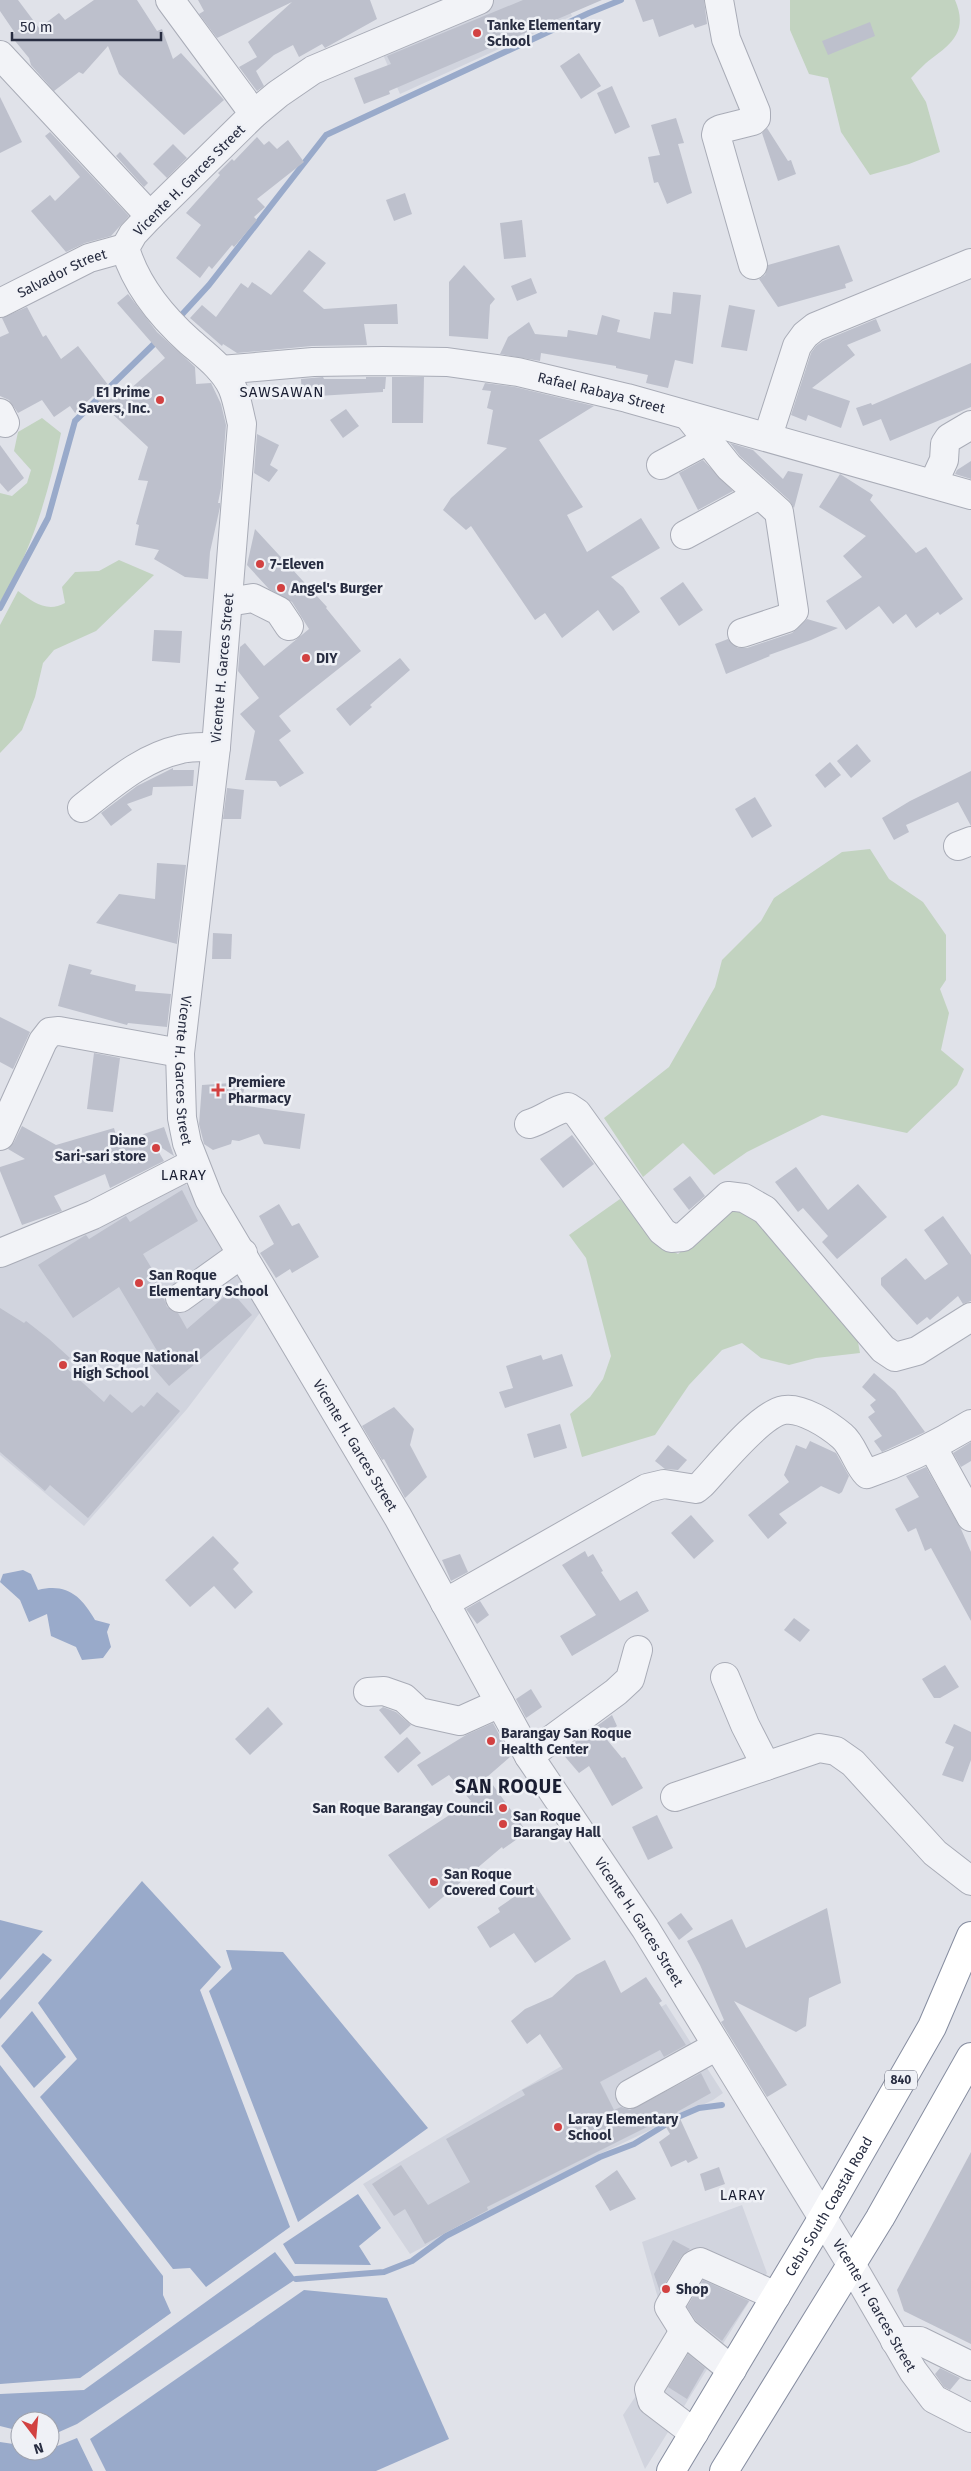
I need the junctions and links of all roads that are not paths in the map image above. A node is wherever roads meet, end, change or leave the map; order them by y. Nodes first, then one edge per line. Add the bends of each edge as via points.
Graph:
1 (170, 0) edge
2 (719, 0) edge
3 (467, 2) edge
4 (3, 65) edge
5 (254, 114) junction
6 (150, 216) junction
7 (125, 248) junction
8 (971, 263) edge
9 (753, 265) dead end
10 (0, 303) edge
11 (221, 370) junction
12 (689, 416) junction
13 (971, 425) edge
14 (768, 436) junction
15 (708, 440) junction
16 (661, 465) dead end
17 (933, 484) junction
18 (759, 495) junction
19 (971, 495) edge
20 (685, 535) dead end
21 (228, 602) junction
22 (289, 626) dead end
23 (742, 633) dead end
24 (216, 747) junction
25 (82, 808) dead end
26 (180, 1053) junction
27 (530, 1124) dead end
28 (0, 1136) edge
29 (194, 1163) junction
30 (0, 1253) edge
31 (243, 1253) junction
32 (180, 1298) dead end
33 (971, 1317) edge
34 (971, 1424) edge
35 (933, 1448) junction
36 (971, 1517) edge
37 (445, 1603) junction
38 (638, 1650) dead end
39 (725, 1677) dead end
40 (368, 1692) dead end
41 (500, 1703) junction
42 (529, 1756) junction
43 (766, 1766) junction
44 (676, 1797) dead end
45 (971, 1881) edge
46 (971, 1936) edge
47 (717, 2046) junction
48 (971, 2057) edge
49 (630, 2094) dead end
50 (822, 2219) junction
51 (851, 2264) junction
52 (776, 2296) junction
53 (684, 2331) junction
54 (895, 2341) junction
55 (971, 2366) edge
56 (732, 2370) junction
57 (971, 2418) edge
58 (694, 2433) junction
59 (671, 2471) edge
60 (724, 2471) edge

1 - 5 street
2 - 9 street via 726,40 756,112 753,121 721,129 716,135
3 - 5 street, Vicente H. Garces Street via 313,70
4 - 6 street
5 - 6 street, Vicente H. Garces Street
6 - 7 street, Vicente H. Garces Street
7 - 10 street, Salvador Street via 89,258
7 - 11 street, Vicente H. Garces Street via 143,288 173,326
8 - 14 street via 815,327 805,334 797,346
11 - 12 street, Rafael Rabaya Street via 313,362 447,362 518,372
11 - 21 street, Vicente H. Garces Street via 232,387 242,424
12 - 14 street, Rafael Rabaya Street
12 - 15 street
13 - 17 street via 945,444 944,460
14 - 17 street, Rafael Rabaya Street
15 - 16 street
15 - 18 street via 729,467
17 - 19 street, Rafael Rabaya Street
18 - 20 street
18 - 23 street via 779,512 795,610 787,618
21 - 22 street via 253,598 279,611
21 - 24 street, Vicente H. Garces Street
24 - 25 street via 183,748 153,757 131,769
24 - 26 street, Vicente H. Garces Street
26 - 28 street via 50,1032
26 - 29 street, Vicente H. Garces Street via 182,1118
27 - 33 street via 558,1110 568,1108 577,1113 662,1231 671,1238 683,1237 728,1196 744,1198 765,1210 883,1349 895,1357 917,1351
29 - 30 street via 93,1215
29 - 31 street, Vicente H. Garces Street via 209,1199
31 - 32 street
31 - 37 street, Vicente H. Garces Street
34 - 35 street
35 - 36 street
35 - 37 street via 867,1474 844,1437 815,1418 784,1410 772,1415 742,1440 696,1488 664,1484 647,1488
37 - 41 street, Vicente H. Garces Street
38 - 42 street via 630,1678 616,1692
39 - 43 street
40 - 41 street via 384,1691 404,1698 418,1712 460,1721
41 - 42 street, Vicente H. Garces Street
42 - 47 street, Vicente H. Garces Street via 645,1928
43 - 44 street
43 - 45 street via 819,1748 836,1751 853,1763 934,1853
46 - 50 highway, Cebu South Coastal Road / 840 via 932,2026
47 - 49 street
47 - 50 street, Vicente H. Garces Street
48 - 51 highway
50 - 51 street, Vicente H. Garces Street
50 - 52 highway, Cebu South Coastal Road / 840
51 - 54 street, Vicente H. Garces Street
51 - 60 highway
52 - 53 street via 700,2262 694,2265 669,2307
52 - 56 highway, Cebu South Coastal Road / 840
53 - 56 street
53 - 58 street via 649,2388 649,2396
54 - 55 street via 920,2341
54 - 57 street, Vicente H. Garces Street via 934,2399
56 - 58 highway, Cebu South Coastal Road / 840
58 - 59 highway, Cebu South Coastal Road / 840

